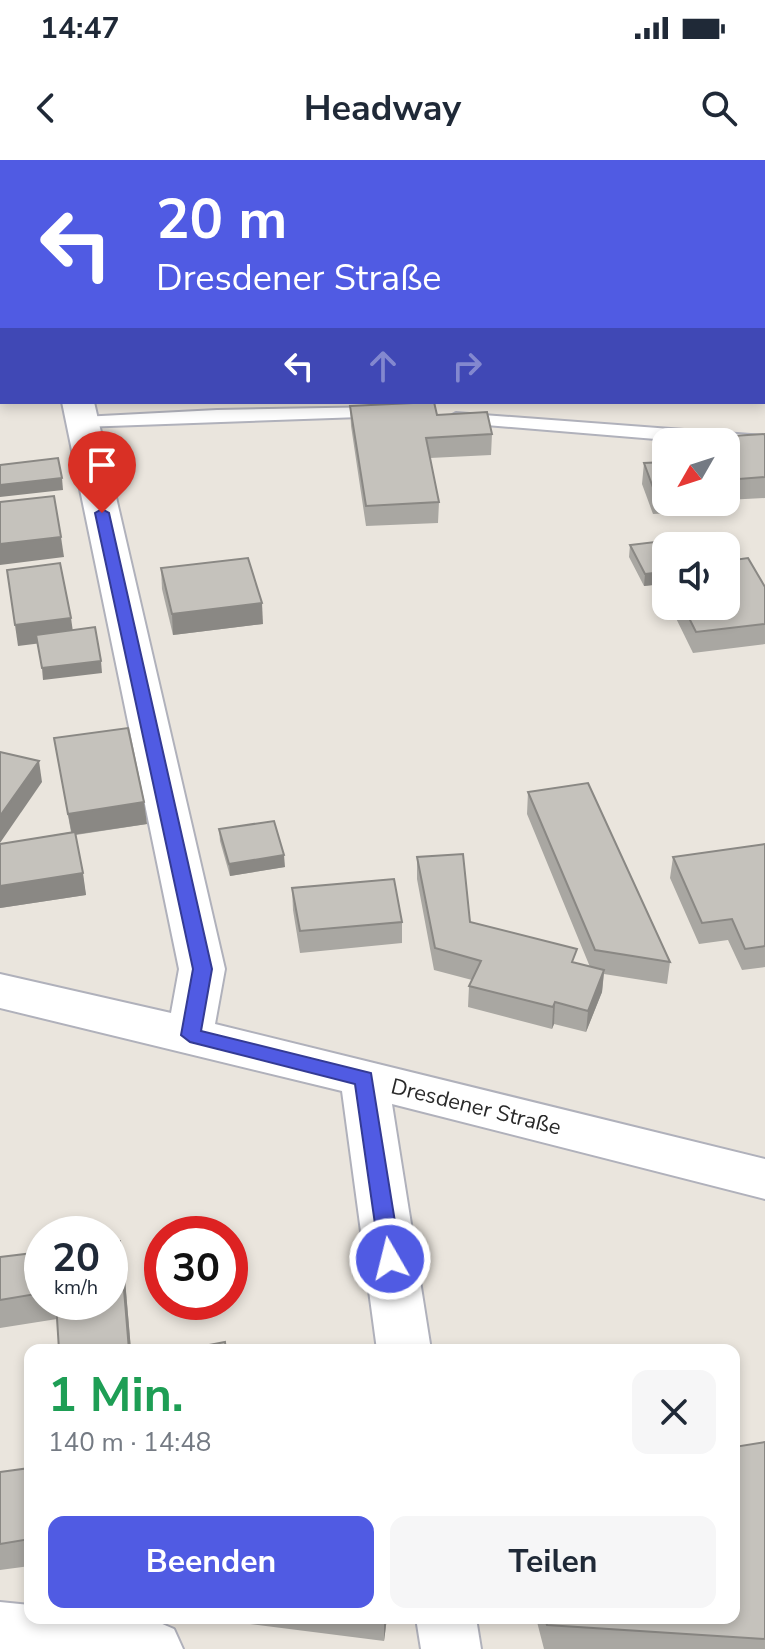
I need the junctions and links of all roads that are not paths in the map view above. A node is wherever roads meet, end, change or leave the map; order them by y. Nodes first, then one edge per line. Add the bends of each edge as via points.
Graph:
1 (80, 412) edge
2 (395, 413) edge
3 (440, 417) edge
4 (765, 442) edge
5 (0, 991) edge
6 (190, 1035) junction
7 (364, 1078) junction
8 (765, 1179) edge
9 (403, 1344) edge
10 (447, 1624) edge
11 (0, 1630) edge
12 (153, 1649) edge
13 (451, 1649) edge

1 - 2 lane
1 - 6 street via 202,969
3 - 4 lane
5 - 6 street, Dresdener Straße
6 - 7 street, Dresdener Straße
7 - 8 street, Dresdener Straße
7 - 9 street
10 - 13 street
11 - 12 street

